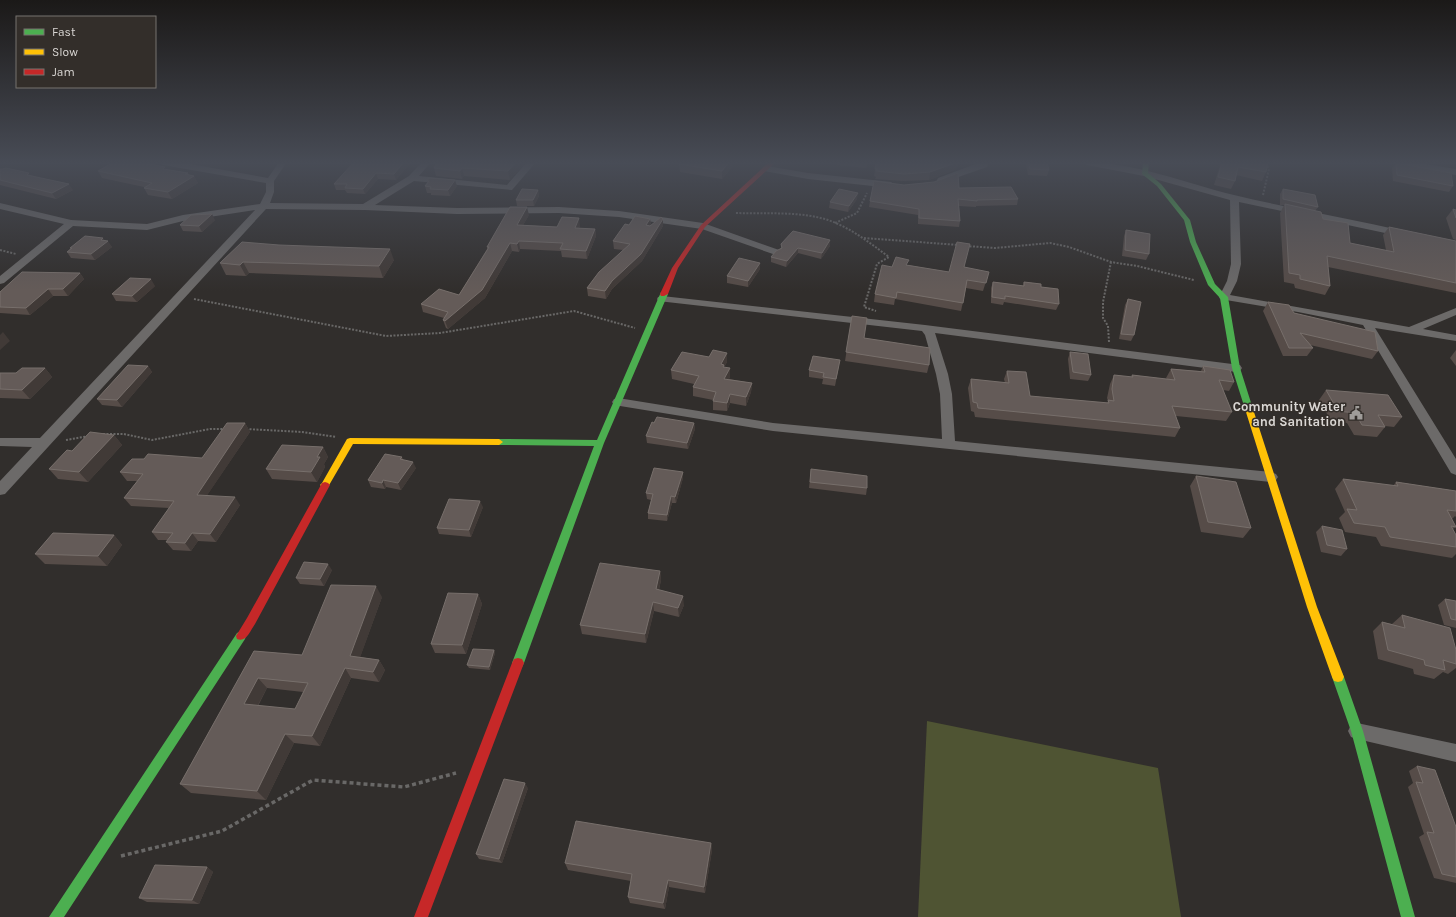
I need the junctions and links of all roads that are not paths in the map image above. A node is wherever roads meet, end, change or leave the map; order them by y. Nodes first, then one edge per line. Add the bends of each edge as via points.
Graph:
1 (369, 205) edge
2 (726, 205) edge
3 (1175, 205) edge
4 (1234, 205) edge
5 (1265, 205) edge
6 (0, 206) edge
7 (264, 206) junction
8 (365, 207) junction
9 (71, 222) junction
10 (703, 226) junction
11 (1414, 236) edge
12 (776, 252) edge
13 (0, 281) edge
14 (1224, 297) junction
15 (662, 299) junction
16 (1456, 311) edge
17 (1367, 323) junction
18 (925, 328) junction
19 (1411, 330) junction
20 (1456, 338) edge
21 (1236, 368) junction
22 (618, 402) junction
23 (0, 442) edge
24 (44, 443) junction
25 (600, 443) junction
26 (949, 444) junction
27 (1456, 470) edge
28 (1271, 477) junction
29 (0, 490) edge
30 (1357, 731) junction
31 (1456, 753) edge
32 (56, 917) edge
33 (421, 917) edge
34 (1408, 917) edge

1 - 8 street
2 - 10 street
3 - 14 street via 1187,220 1193,242 1212,285
4 - 14 street via 1236,264
5 - 11 street
6 - 9 street
7 - 8 street
7 - 9 street via 183,218 147,227
7 - 24 street
8 - 10 street via 457,211 559,210 620,214
9 - 13 street
10 - 12 street
10 - 15 street via 684,251
14 - 17 street
14 - 21 street
15 - 18 street
15 - 22 street
16 - 19 street
17 - 19 street
17 - 27 street
18 - 21 street
18 - 26 street via 930,334 942,374
19 - 20 street
21 - 28 street
22 - 25 street
22 - 26 street via 773,427
23 - 24 street
24 - 29 street
25 - 32 street via 350,441 251,621
25 - 33 street
26 - 28 street
28 - 30 street via 1312,607
30 - 31 street
30 - 34 street

